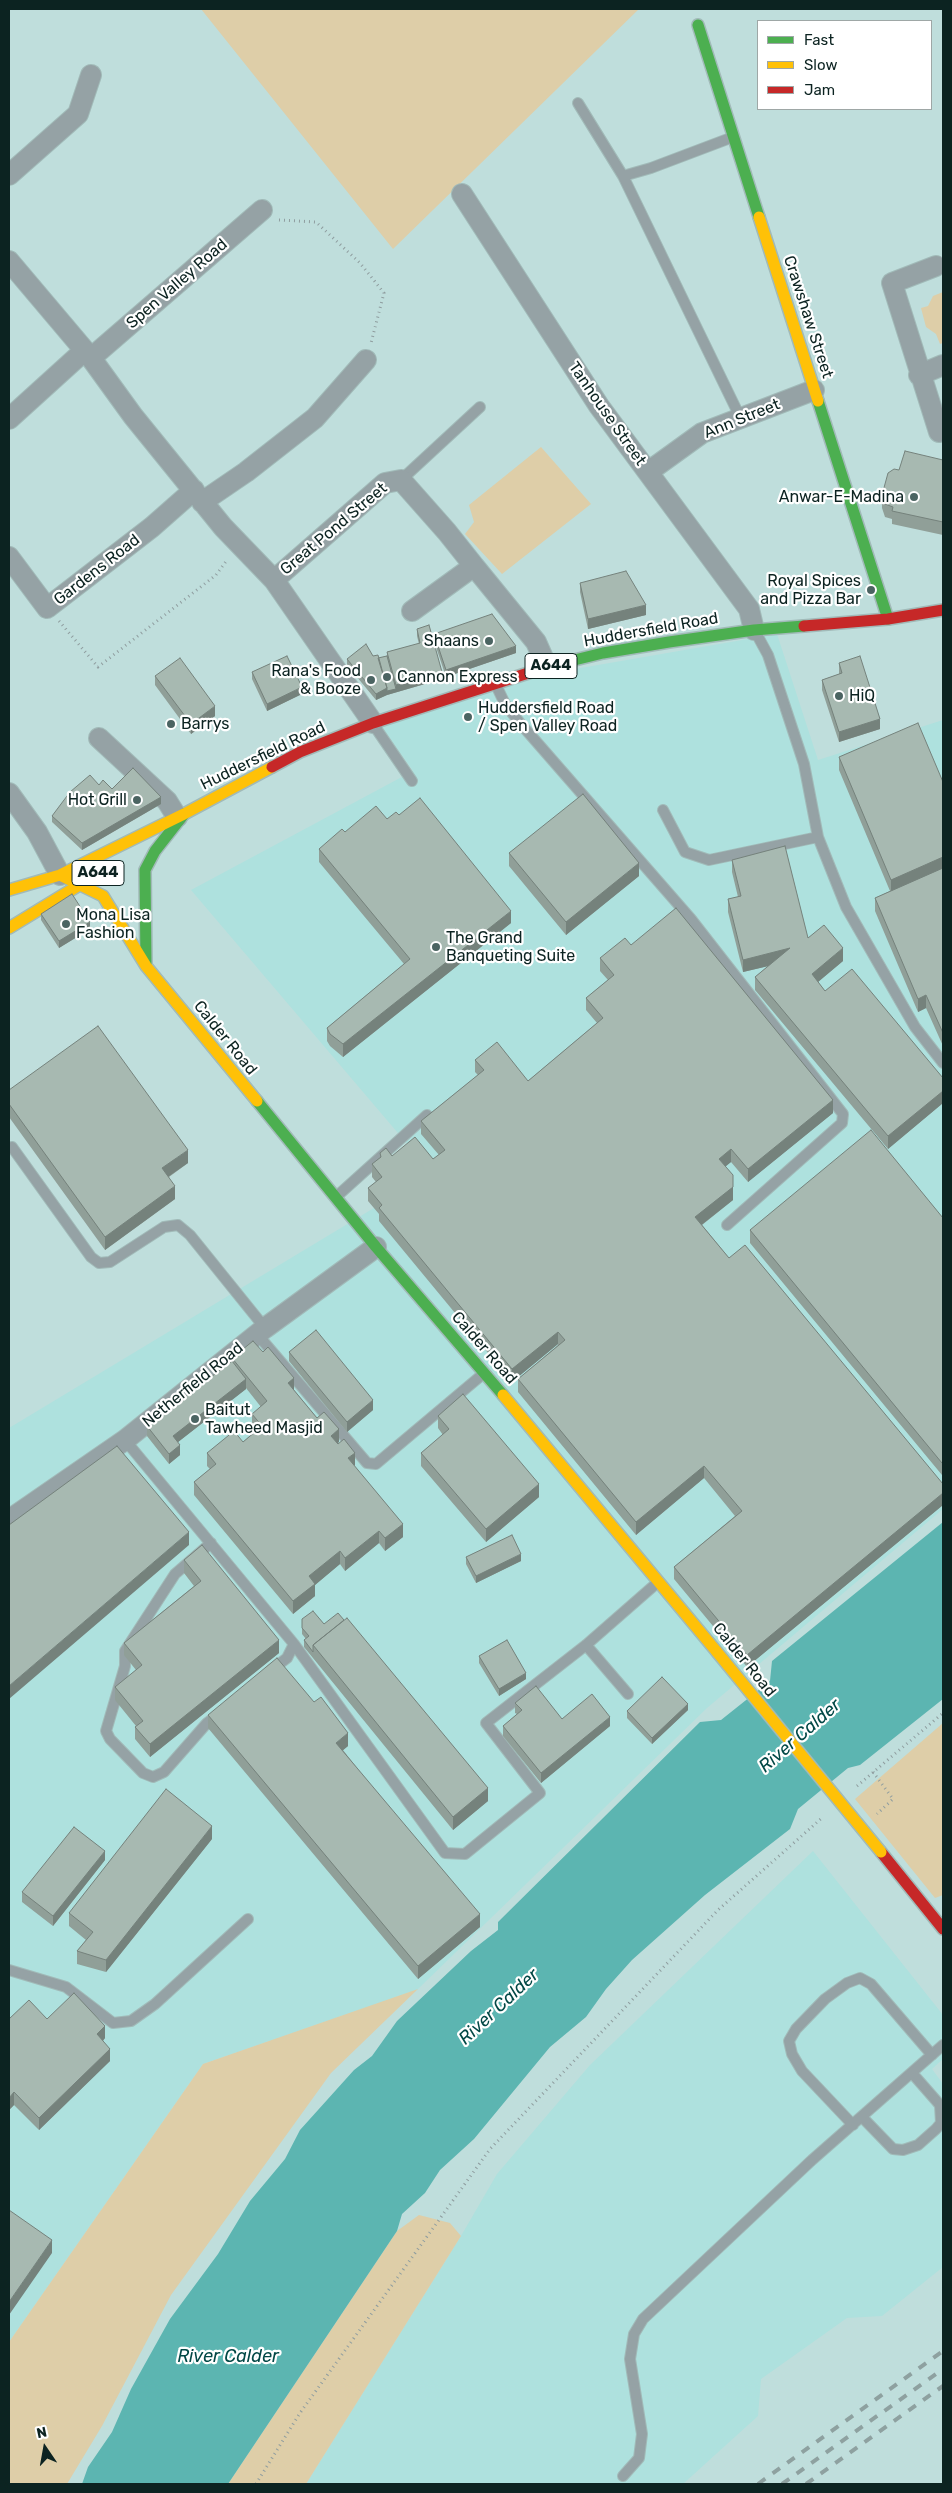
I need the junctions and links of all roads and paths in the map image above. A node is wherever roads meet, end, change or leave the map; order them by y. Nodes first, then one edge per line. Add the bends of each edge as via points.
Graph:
1 (698, 25) dead end
2 (91, 75) dead end
3 (578, 103) dead end
4 (734, 136) junction
5 (9, 175) edge
6 (623, 176) junction
7 (462, 194) dead end
8 (258, 214) joint
9 (9, 261) edge
10 (936, 266) dead end
11 (88, 355) junction
12 (366, 360) joint
13 (943, 365) edge
14 (919, 375) junction
15 (814, 390) junction
16 (480, 407) dead end
17 (9, 419) edge
18 (741, 419) junction
19 (939, 432) dead end
20 (648, 472) junction
21 (401, 480) junction
22 (198, 496) junction
23 (240, 544) junction
24 (9, 557) edge
25 (474, 566) junction
26 (274, 580) junction
27 (47, 608) junction
28 (412, 610) dead end
29 (943, 610) edge
30 (888, 618) junction
31 (754, 630) junction
32 (547, 667) junction
33 (496, 684) junction
34 (373, 723) junction
35 (100, 738) dead end
36 (412, 781) dead end
37 (9, 793) edge
38 (663, 810) dead end
39 (181, 816) junction
40 (818, 837) junction
41 (127, 855) dead end
42 (112, 865) dead end
43 (60, 875) junction
44 (80, 885) junction
45 (9, 890) edge
46 (9, 928) edge
47 (146, 966) junction
48 (943, 1063) edge
49 (427, 1115) edge
50 (12, 1147) dead end
51 (335, 1197) junction
52 (727, 1225) dead end
53 (376, 1247) junction
54 (261, 1331) junction
55 (484, 1373) junction
56 (125, 1440) junction
57 (9, 1520) edge
58 (211, 1543) junction
59 (659, 1582) junction
60 (294, 1644) junction
61 (586, 1645) junction
62 (265, 1676) edge
63 (628, 1694) dead end
64 (229, 1705) edge
65 (943, 1713) edge
66 (873, 1772) junction
67 (851, 1791) dead end
68 (829, 1811) dead end
69 (861, 1828) junction
70 (248, 1919) dead end
71 (943, 1929) edge
72 (9, 1970) edge
73 (943, 2045) edge
74 (932, 2055) junction
75 (912, 2073) junction
76 (862, 2117) junction
77 (853, 2125) junction
78 (623, 2476) dead end
79 (256, 2484) edge

1 - 4 main road, Crawshaw Street
2 - 5 street via 78,114
3 - 6 lane
4 - 6 lane
4 - 15 main road, Crawshaw Street
6 - 18 lane
7 - 20 street, Tanhouse Street via 599,406
8 - 11 street, Spen Valley Road
8 - 12 path via 316,222 360,263 384,293
9 - 11 street
10 - 14 street via 892,283
11 - 17 street, Spen Valley Road
11 - 22 street
12 - 22 street via 316,418 246,472
13 - 14 street
14 - 19 street
15 - 18 street, Ann Street
15 - 30 main road, Crawshaw Street
16 - 21 lane
18 - 20 street, Ann Street via 702,433
20 - 31 street, Tanhouse Street via 749,609
21 - 25 street, Great Pond Street
21 - 26 street, Great Pond Street via 385,484
22 - 23 street
22 - 27 street, Gardens Road via 152,527
23 - 26 street
23 - 27 path via 216,575 98,667
24 - 27 street, Gardens Road
25 - 28 street
25 - 32 street, Great Pond Street via 536,642
26 - 34 street
29 - 30 main road, Huddersfield Road / A644
30 - 31 main road, Huddersfield Road / A644
31 - 32 main road, Huddersfield Road / A644 via 603,653
31 - 40 lane via 768,655 804,764
32 - 33 main road, Huddersfield Road / A644
33 - 34 main road, Huddersfield Road / A644
33 - 52 lane via 505,704 520,723 691,919 843,1114 842,1124
34 - 36 lane
34 - 39 main road, Huddersfield Road / A644 via 300,752
35 - 39 street
37 - 43 street via 37,832
38 - 40 lane via 685,852 709,860
39 - 41 main road, Huddersfield Road / A644
39 - 43 main road, Huddersfield Road / A644
39 - 47 main road via 145,870
40 - 48 lane via 846,907 915,1027
42 - 44 main road, A644
43 - 44 main road, Calder Road
43 - 45 main road, Huddersfield Road / A644
44 - 46 main road, A644
44 - 47 main road, Calder Road via 103,896
47 - 51 main road, Calder Road
49 - 51 lane
50 - 54 lane via 98,1263 110,1262 164,1227 178,1225 190,1234
51 - 53 main road, Calder Road
53 - 54 street, Netherfield Road
53 - 55 main road, Calder Road
54 - 55 lane via 367,1463 376,1464
54 - 56 street, Netherfield Road
55 - 59 main road, Calder Road
56 - 57 street, Netherfield Road
56 - 58 lane
58 - 60 lane
58 - 64 lane via 175,1574 124,1651 125,1666 106,1731 143,1773 153,1776 164,1772 207,1723
59 - 61 lane
59 - 69 main road, Calder Road, bridge
60 - 61 lane via 436,1842 445,1853 457,1855 465,1854 540,1793 486,1722
60 - 62 lane via 287,1658
61 - 63 lane
65 - 66 path
66 - 67 path
66 - 69 path via 893,1800
68 - 79 path via 718,1910 490,2150 300,2413
69 - 71 main road, Calder Road, bridge
70 - 72 lane via 155,2004 131,2021 113,2023 66,1987
73 - 74 lane
74 - 75 lane
74 - 77 lane via 871,1984 860,1978 846,1983 825,1999 796,2028 789,2040 792,2054 802,2071
75 - 76 lane
75 - 76 lane via 940,2105 941,2123 918,2145 903,2150 893,2149
76 - 77 lane
77 - 78 lane via 643,2319 634,2334 630,2359 642,2434 639,2458

